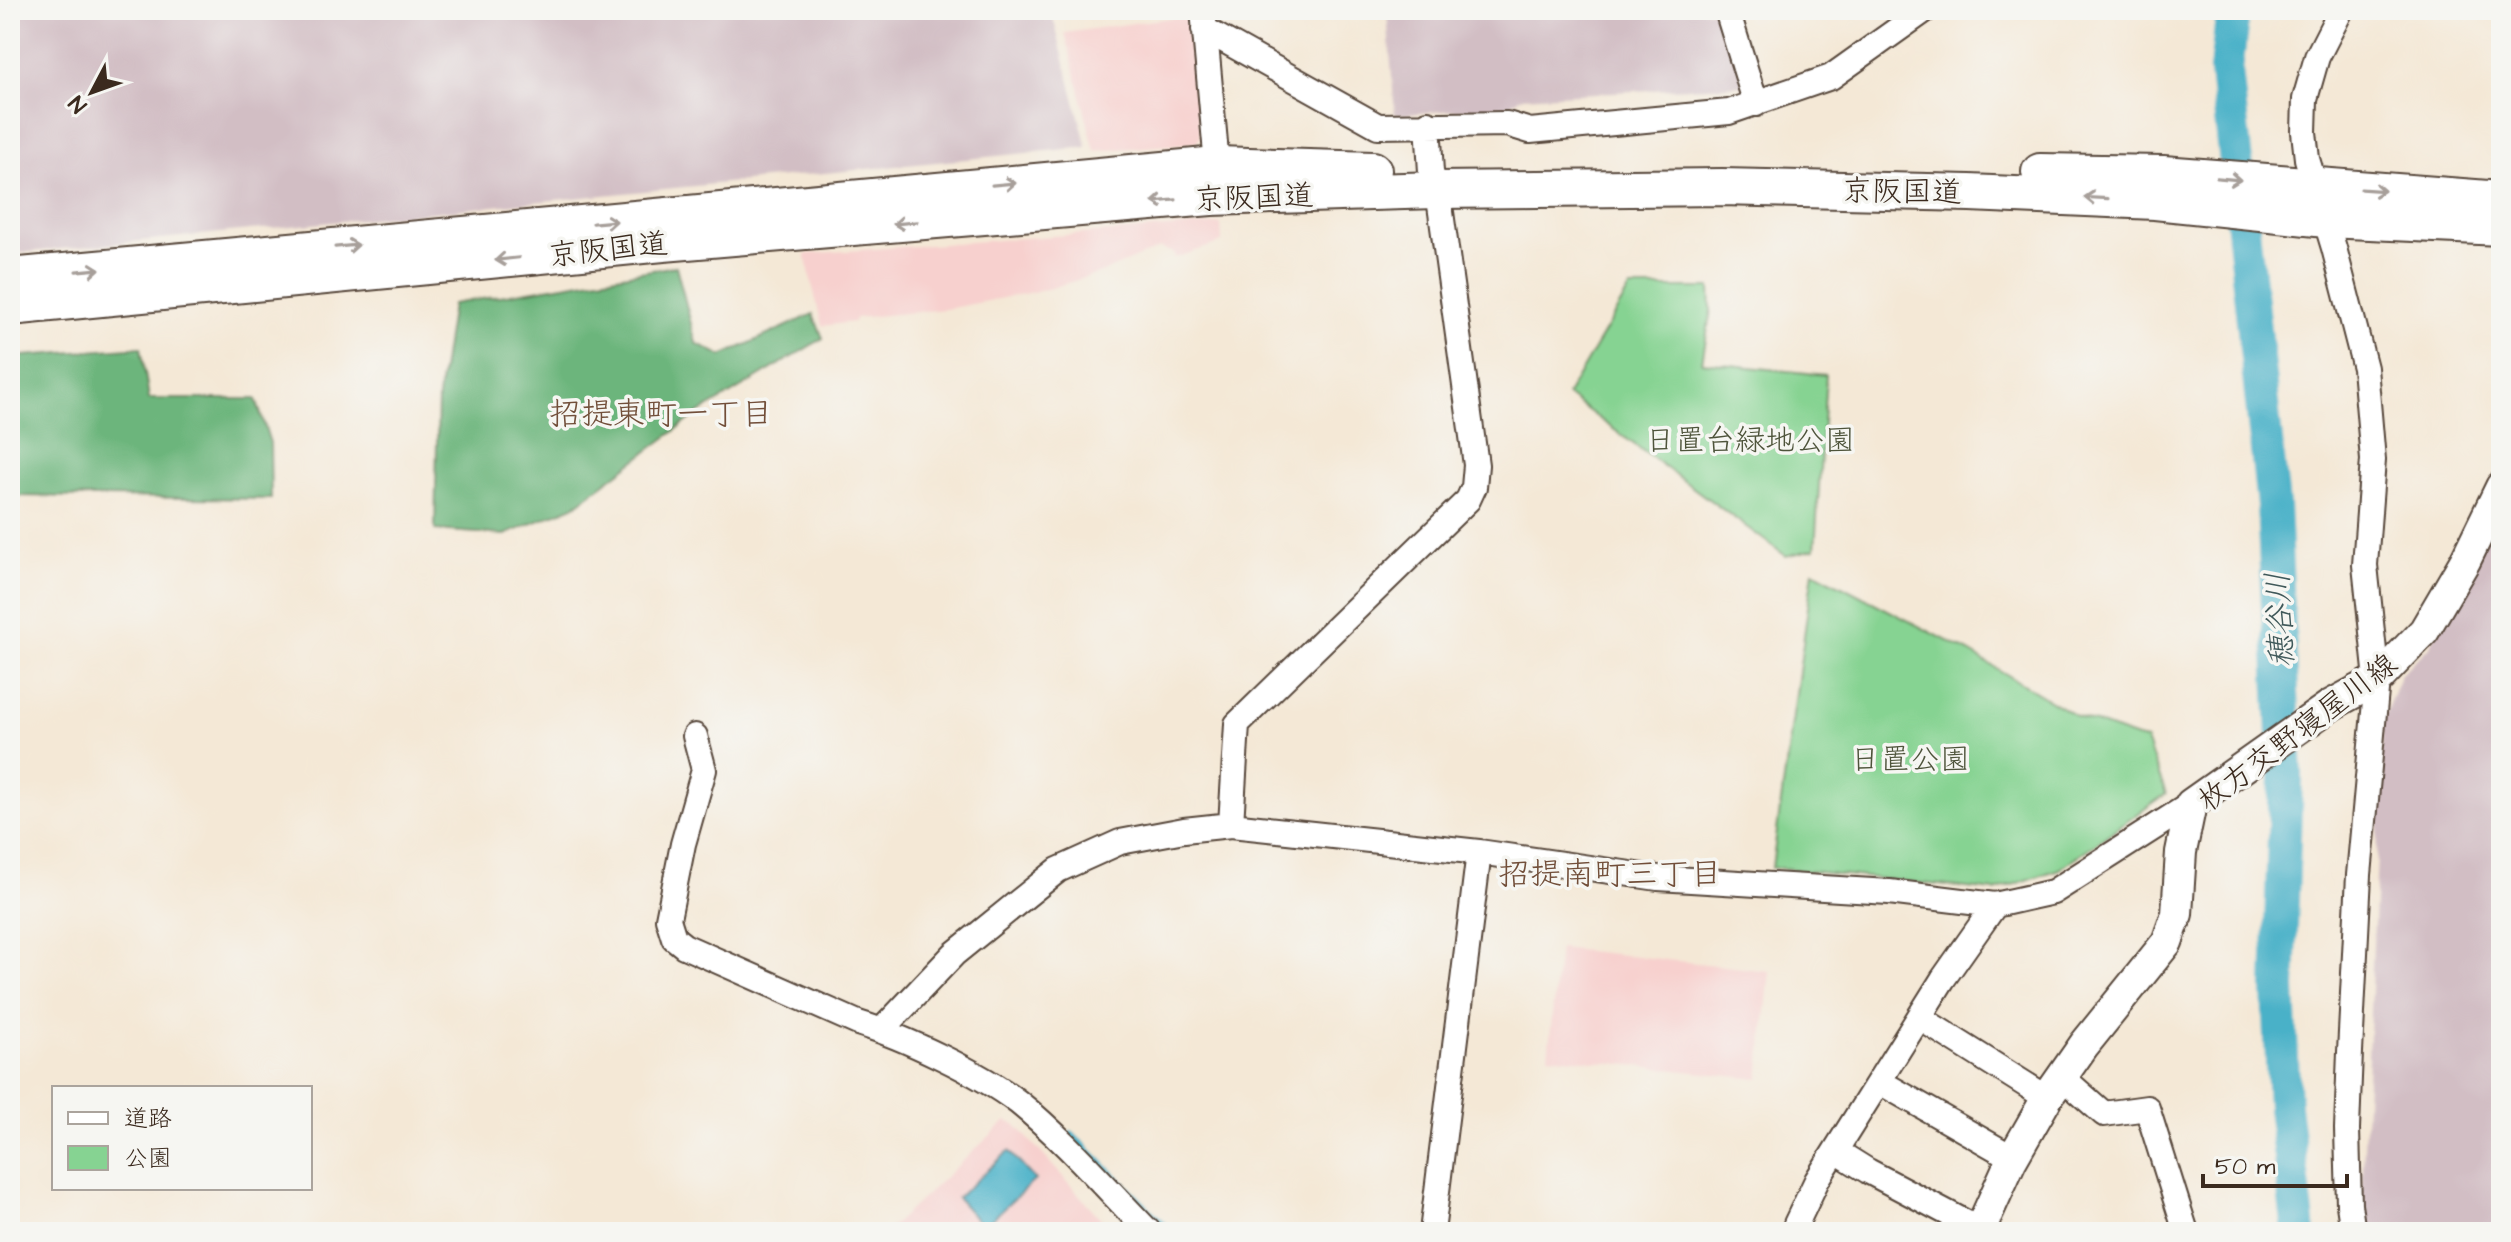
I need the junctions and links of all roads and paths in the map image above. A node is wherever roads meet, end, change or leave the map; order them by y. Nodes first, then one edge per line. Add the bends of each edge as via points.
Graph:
1 (1727, 10) edge
2 (1925, 10) edge
3 (2341, 10) edge
4 (1203, 19) edge
5 (1756, 104) junction
6 (1428, 123) junction
7 (1217, 165) junction
8 (1434, 181) junction
9 (2501, 200) edge
10 (2310, 202) junction
11 (2501, 227) edge
12 (10, 277) edge
13 (10, 307) edge
14 (2500, 493) edge
15 (2377, 680) junction
16 (695, 736) dead end
17 (2191, 804) junction
18 (1231, 825) junction
19 (1479, 852) junction
20 (1995, 905) junction
21 (1920, 1018) junction
22 (882, 1030) junction
23 (1880, 1082) junction
24 (2054, 1088) junction
25 (1836, 1151) junction
26 (2013, 1158) junction
27 (1980, 1231) edge
28 (1149, 1232) edge
29 (1432, 1232) edge
30 (1798, 1232) edge
31 (2186, 1232) edge
32 (2353, 1232) edge

1 - 5 street
2 - 5 street via 1831,77
3 - 10 street via 2317,57 2305,99
4 - 6 street via 1378,126
4 - 7 street
5 - 6 street via 1729,112 1530,131 1507,124
6 - 8 street
7 - 8 highway, 京阪国道
12 -> 7 highway, 京阪国道
8 - 10 highway, 京阪国道 via 1784,169 2168,189
8 -> 13 highway, 京阪国道 via 663,243
8 - 18 street via 1474,449 1474,487 1435,534 1237,724
10 -> 9 highway, 京阪国道
10 - 11 highway, 京阪国道
10 - 15 street via 2365,368 2373,460 2365,565
14 - 15 main road, 枚方交野寝屋川線 via 2424,631
15 - 17 main road, 枚方交野寝屋川線 via 2331,705
15 - 32 street via 2350,1052 2347,1144
16 - 22 street via 704,770 668,919 674,938
17 - 20 street via 2053,892
17 - 24 main road, 枚方交野寝屋川線 via 2177,914 2167,942
18 - 19 street
18 - 22 street via 1120,842 1058,870 954,954
19 - 20 street via 1658,878 1889,892
19 - 29 street
20 - 21 street
21 - 23 street
21 - 24 street
22 - 28 street via 1019,1103
23 - 25 street
23 - 26 street
24 - 26 main road, 枚方交野寝屋川線
24 - 31 street via 2104,1114 2147,1108
25 - 27 street
25 - 30 street via 1796,1224
26 - 27 main road, 枚方交野寝屋川線

